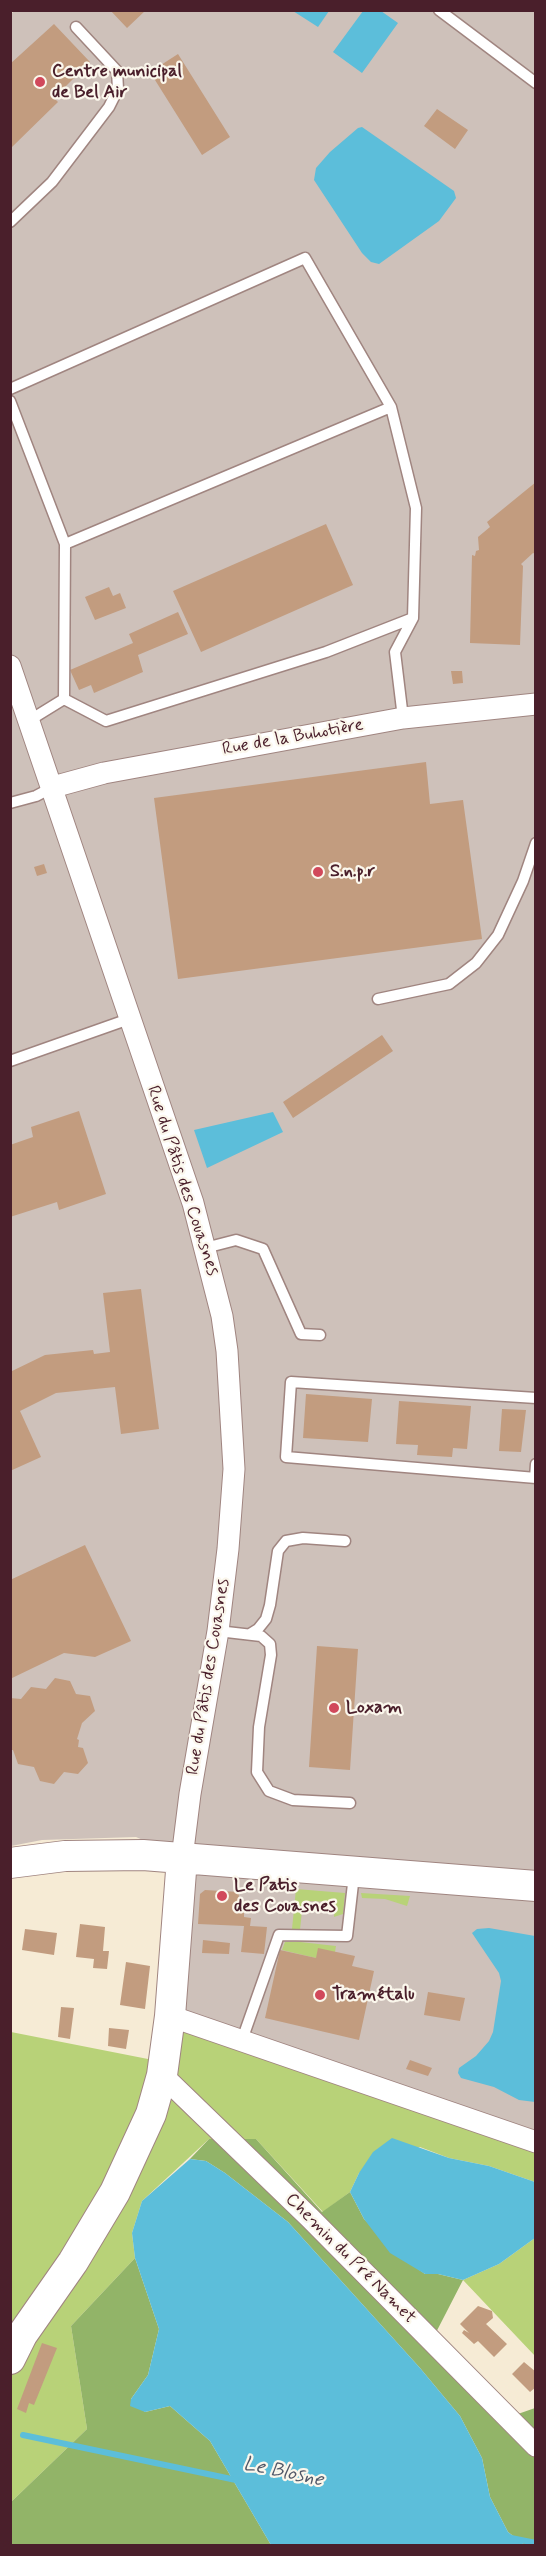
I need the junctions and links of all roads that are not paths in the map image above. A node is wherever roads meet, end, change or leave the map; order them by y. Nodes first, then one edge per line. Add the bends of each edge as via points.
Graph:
1 (439, 10) edge
2 (76, 27) dead end
3 (536, 83) edge
4 (10, 222) edge
5 (10, 389) edge
6 (10, 401) edge
7 (391, 406) junction
8 (65, 544) junction
9 (413, 618) junction
10 (10, 666) edge
11 (64, 699) junction
12 (536, 704) edge
13 (404, 718) junction
14 (30, 720) junction
15 (53, 787) junction
16 (10, 803) edge
17 (536, 843) edge
18 (378, 999) dead end
19 (129, 1019) junction
20 (10, 1061) edge
21 (205, 1248) junction
22 (320, 1335) dead end
23 (536, 1398) edge
24 (536, 1464) edge
25 (535, 1478) edge
26 (345, 1541) dead end
27 (218, 1631) junction
28 (250, 1634) junction
29 (350, 1803) dead end
30 (182, 1857) junction
31 (10, 1863) edge
32 (355, 1872) junction
33 (536, 1886) edge
34 (170, 2016) junction
35 (243, 2040) junction
36 (162, 2075) junction
37 (536, 2142) edge
38 (10, 2359) edge
39 (536, 2446) edge

1 - 3 lane
2 - 4 lane via 117,71 118,89 109,107 52,182
5 - 7 lane via 305,258
6 - 8 lane
7 - 8 lane
7 - 9 lane via 416,508
8 - 11 lane
9 - 11 lane via 326,652 106,721
9 - 13 lane via 395,652
10 - 14 street, Rue du Pâtis des Couasnes
11 - 14 lane
12 - 13 street, Rue de la Buhotière
13 - 15 street, Rue de la Buhotière via 104,772
14 - 15 street, Rue du Pâtis des Couasnes
15 - 16 lane
15 - 19 street, Rue du Pâtis des Couasnes
17 - 18 lane via 498,934 476,963 449,984
19 - 20 lane
19 - 21 street, Rue du Pâtis des Couasnes
21 - 22 lane via 236,1240 263,1249 301,1334
21 - 27 street, Rue du Pâtis des Couasnes via 227,1352 234,1469
23 - 25 lane via 291,1382 286,1457
24 - 25 lane
26 - 28 lane via 286,1541 278,1551 266,1618
27 - 28 lane
27 - 30 street, Rue du Pâtis des Couasnes
28 - 29 lane via 266,1638 271,1655 259,1727 257,1772 269,1791 293,1800
30 - 31 street via 65,1856
30 - 32 street
30 - 34 street, Rue du Pâtis des Couasnes
32 - 33 street
32 - 35 lane via 347,1936 279,1935
34 - 35 street
34 - 36 street, Rue du Pâtis des Couasnes
35 - 37 street
36 - 38 street, Rue du Pâtis des Couasnes via 153,2108 115,2192
36 - 39 street, Chemin du Pré Namet

